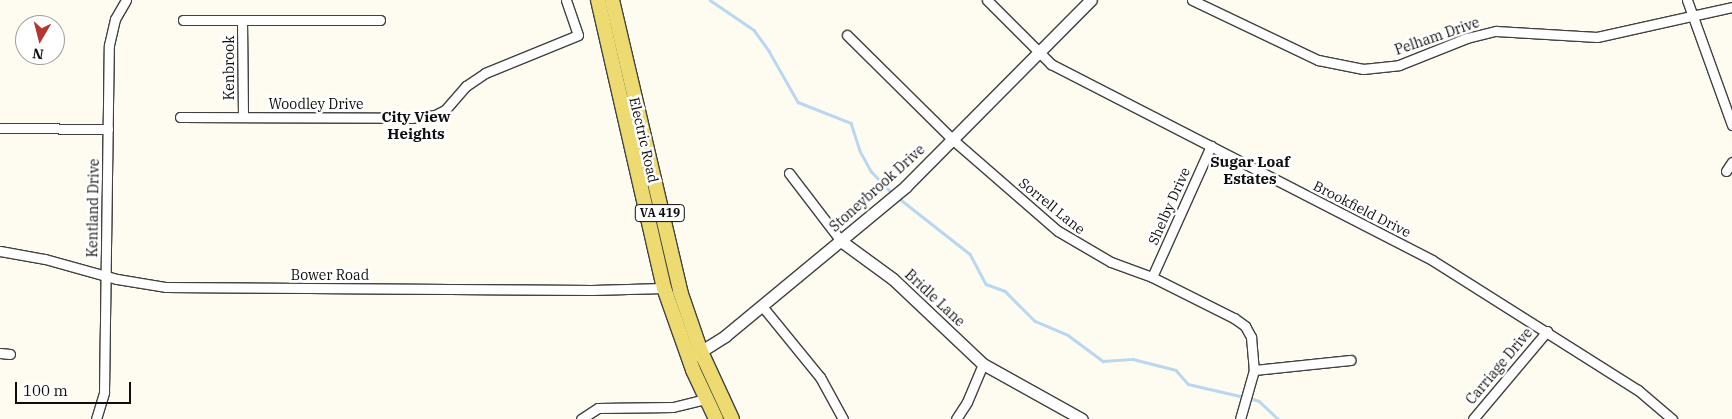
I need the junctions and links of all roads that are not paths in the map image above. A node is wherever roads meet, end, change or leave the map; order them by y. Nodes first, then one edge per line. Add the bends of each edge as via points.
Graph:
1 (126, 0) edge
2 (566, 0) edge
3 (598, 0) edge
4 (612, 0) edge
5 (987, 0) edge
6 (1091, 0) edge
7 (1192, 0) edge
8 (1687, 0) edge
9 (1732, 7) edge
10 (1693, 14) junction
11 (183, 20) dead end
12 (242, 20) junction
13 (380, 20) dead end
14 (846, 35) dead end
15 (1038, 52) junction
16 (180, 117) dead end
17 (243, 117) junction
18 (1732, 125) edge
19 (0, 128) edge
20 (108, 129) junction
21 (952, 139) junction
22 (1211, 146) junction
23 (1732, 162) edge
24 (1726, 171) dead end
25 (789, 173) dead end
26 (841, 240) junction
27 (0, 251) edge
28 (106, 276) junction
29 (1152, 277) junction
30 (664, 288) junction
31 (762, 306) junction
32 (1547, 331) junction
33 (0, 353) edge
34 (10, 354) dead end
35 (694, 355) junction
36 (1350, 360) dead end
37 (983, 364) junction
38 (1254, 370) junction
39 (705, 399) junction
40 (96, 419) edge
41 (581, 419) edge
42 (716, 419) edge
43 (732, 419) edge
44 (843, 419) edge
45 (956, 419) edge
46 (1082, 419) edge
47 (1240, 419) edge
48 (1473, 419) edge
49 (1672, 419) edge

1 - 20 street, Kentland Drive via 115,19 109,45
2 - 17 street, Woodley Drive via 578,35 485,73 466,86 445,110 427,117
3 - 30 main road, Electric Road / VA 419
4 - 35 main road, Electric Road / VA 419
5 - 15 street, Brookfield Drive
6 - 15 street, Stoneybrook Drive
7 - 10 street, Pelham Drive via 1318,60 1362,69 1407,63 1467,38 1496,31 1597,37
8 - 10 street
9 - 10 street, Pelham Drive
10 - 18 street
11 - 12 street
12 - 13 street
12 - 17 street, Kenbrook
14 - 21 street, Sorrell Lane
15 - 21 street, Stoneybrook Drive
15 - 22 street, Brookfield Drive via 1068,74
16 - 17 street, Woodley Drive
19 - 20 street
20 - 28 street, Kentland Drive
21 - 26 street, Stoneybrook Drive via 906,186
21 - 29 street, Sorrell Lane via 1058,230 1111,262
22 - 29 street, Shelby Drive
22 - 32 street, Brookfield Drive via 1432,260
23 - 24 street
25 - 26 street, Bridle Lane
26 - 31 street, Stoneybrook Drive
26 - 37 street, Bridle Lane via 898,284
27 - 28 street, Bower Road
28 - 30 street, Bower Road via 146,284 206,288
28 - 40 street, Kentland Drive via 104,392
29 - 38 street, Sorrell Lane via 1244,326 1251,337
30 - 35 main road, Electric Road / VA 419
31 - 35 street, Stoneybrook Drive
31 - 44 street via 820,377
32 - 48 street, Carriage Drive
32 - 49 street, Brookfield Drive via 1638,390
33 - 34 street
35 - 39 main road, Electric Road / VA 419
35 - 43 main road, Electric Road / VA 419
36 - 38 street
37 - 45 street
37 - 46 street, Bridle Lane
38 - 47 street, Sorrell Lane
39 - 41 street via 673,407 598,408
39 - 42 main road, Electric Road / VA 419

